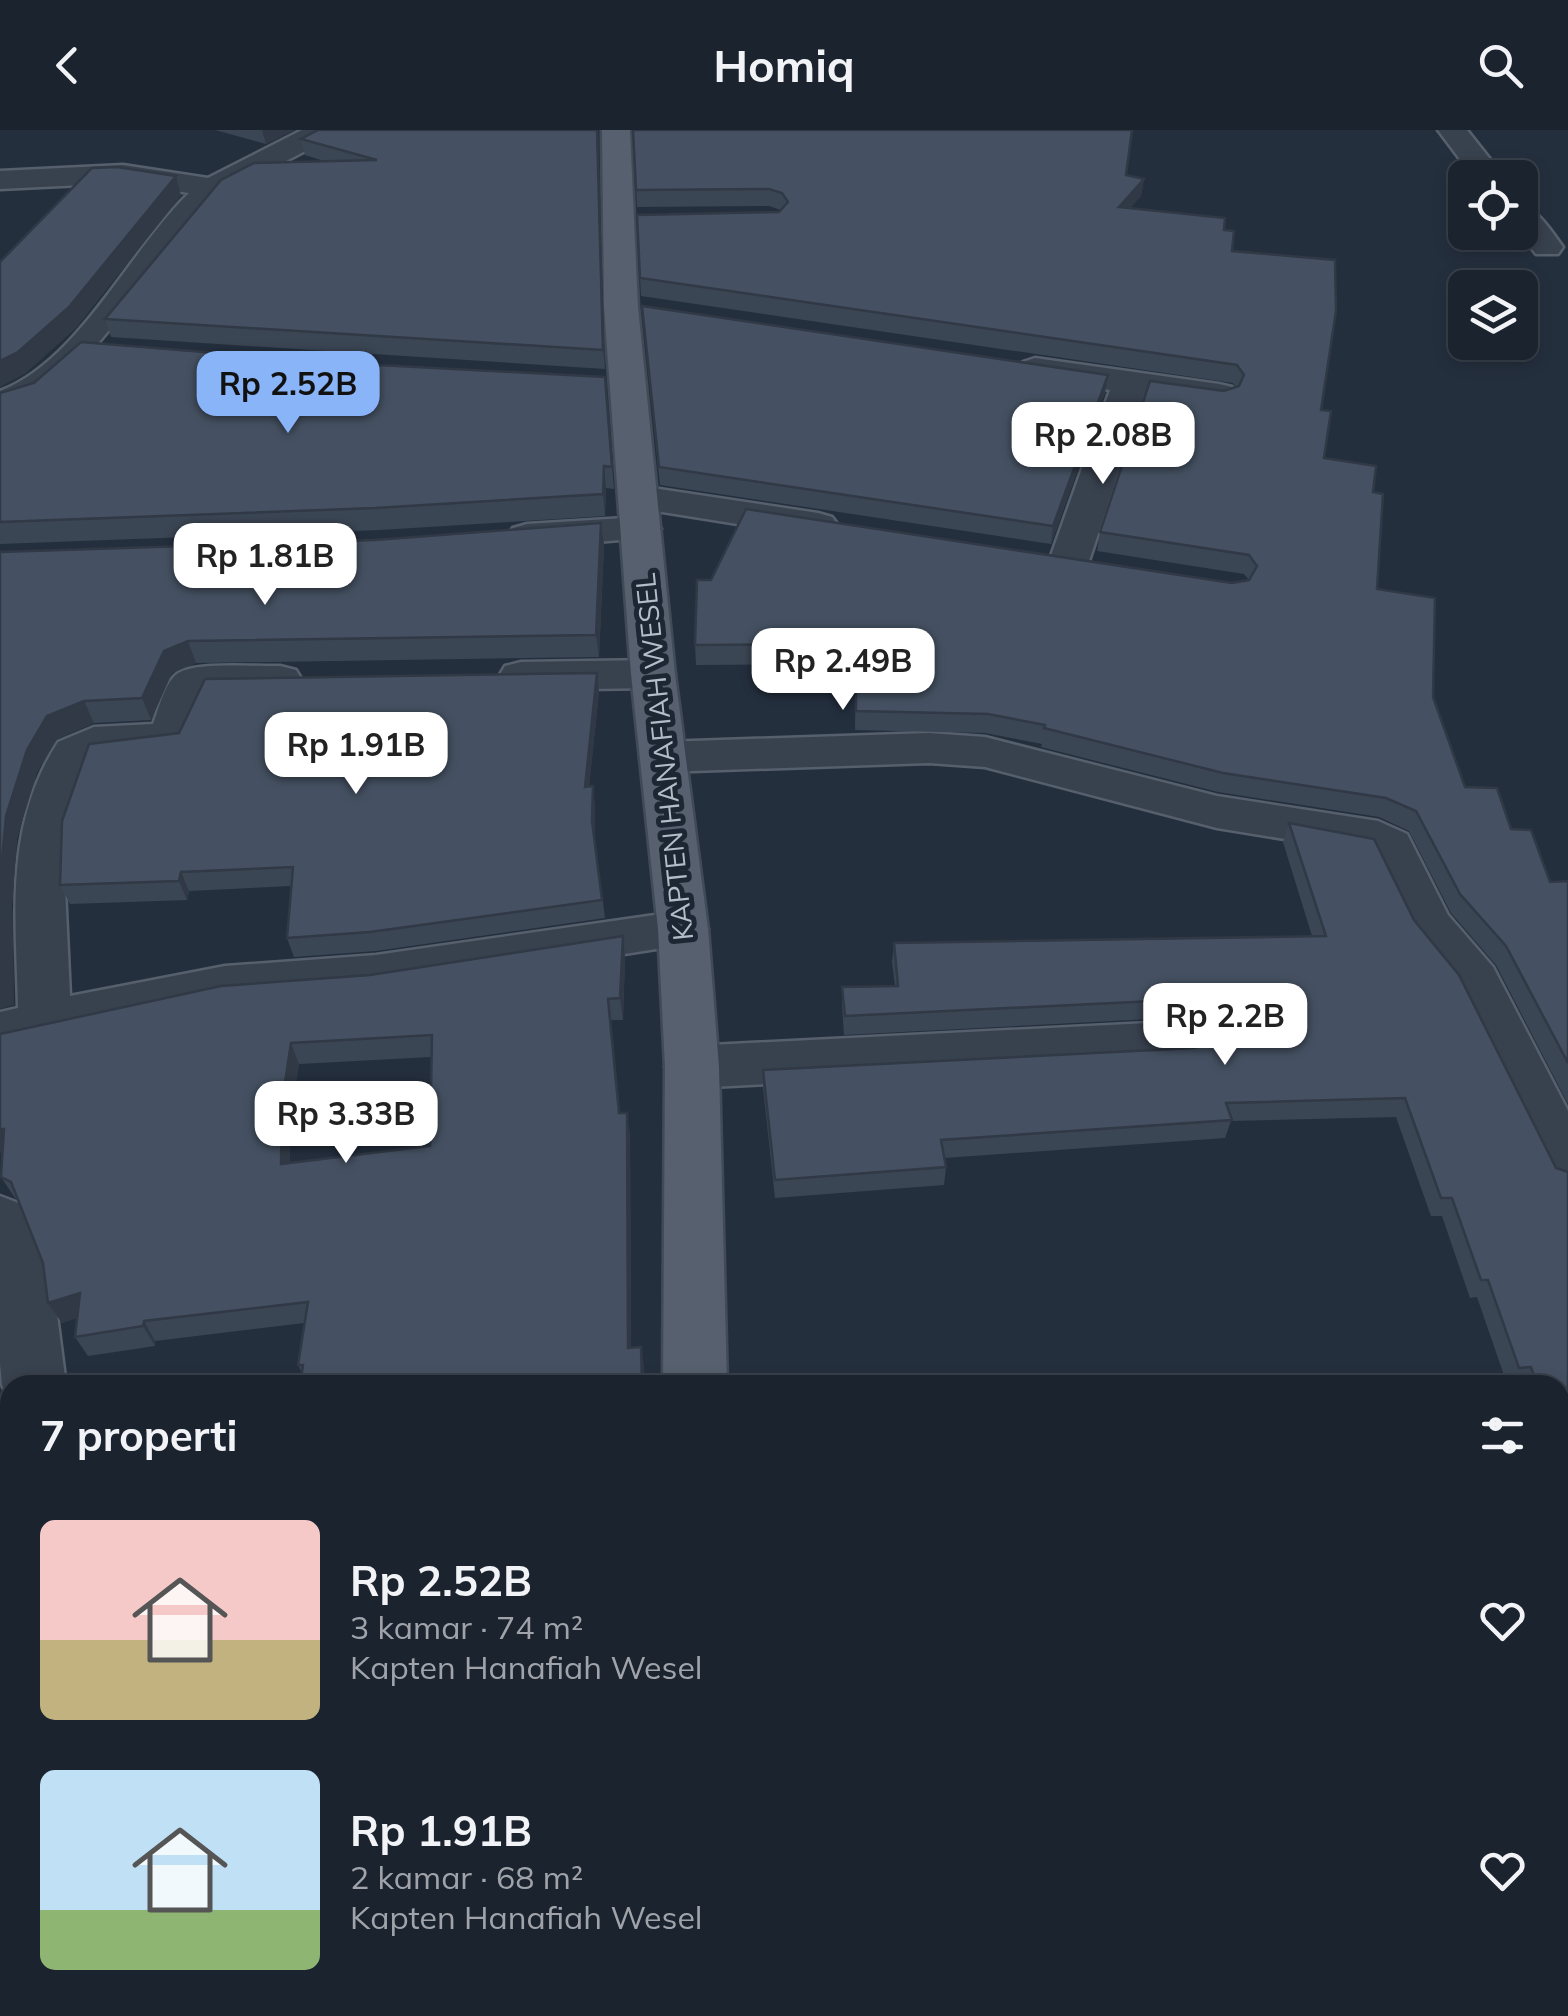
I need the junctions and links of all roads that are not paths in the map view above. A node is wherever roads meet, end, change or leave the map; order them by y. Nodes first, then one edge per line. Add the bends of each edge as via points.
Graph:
1 (324, 130) edge
2 (616, 130) edge
3 (1452, 130) edge
4 (1476, 160) edge
5 (0, 180) edge
6 (212, 188) junction
7 (1538, 236) edge
8 (1548, 248) dead end
9 (79, 348) junction
10 (117, 351) edge
11 (996, 364) edge
12 (1130, 383) junction
13 (1218, 395) edge
14 (0, 404) edge
15 (640, 513) junction
16 (854, 530) edge
17 (499, 538) edge
18 (1067, 564) edge
19 (653, 674) junction
20 (474, 677) edge
21 (315, 680) edge
22 (664, 757) junction
23 (683, 929) junction
24 (22, 1027) edge
25 (1188, 1042) dead end
26 (692, 1066) junction
27 (1568, 1167) edge
28 (0, 1221) edge
29 (33, 1375) edge
30 (694, 1375) edge

1 - 6 street
2 - 15 main road, KAPTEN HANAFIAH WESEL via 637,220 641,310 611,384
3 - 4 street
5 - 6 street via 122,174
6 - 9 street
7 - 8 street
9 - 10 street
9 - 14 street via 27,394
11 - 12 street
12 - 13 street
12 - 18 street
15 - 16 street
15 - 17 street
15 - 19 main road, KAPTEN HANAFIAH WESEL
19 - 20 street
19 - 22 main road, KAPTEN HANAFIAH WESEL
21 - 24 street via 196,681 170,738 94,742 74,753 42,838
22 - 23 main road, KAPTEN HANAFIAH WESEL
22 - 27 street via 985,752 1217,812 1378,838 1390,846 1427,924 1474,981
23 - 24 street via 376,974 225,985
23 - 26 main road, KAPTEN HANAFIAH WESEL
25 - 26 street
26 - 30 main road, KAPTEN HANAFIAH WESEL
28 - 29 street via 23,1284

